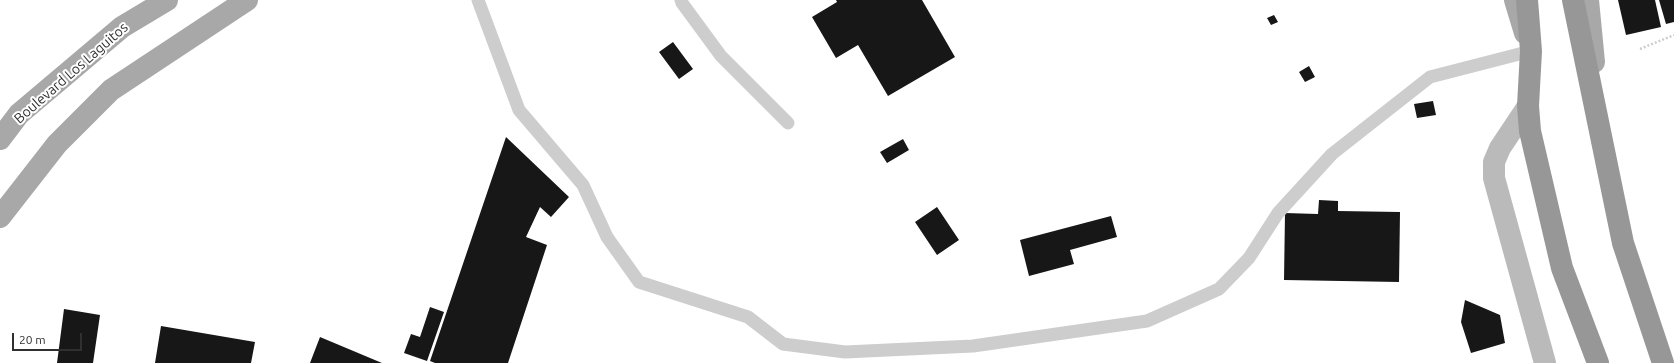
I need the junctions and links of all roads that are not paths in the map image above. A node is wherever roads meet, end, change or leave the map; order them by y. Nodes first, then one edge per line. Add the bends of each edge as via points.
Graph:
1 (167, 0) edge
2 (247, 0) edge
3 (478, 0) edge
4 (681, 0) edge
5 (1515, 0) edge
6 (1527, 0) edge
7 (1573, 0) edge
8 (1588, 0) edge
9 (1531, 51) junction
10 (1528, 106) junction
11 (788, 123) dead end
12 (1600, 129) junction
13 (0, 139) edge
14 (0, 217) edge
15 (1545, 363) edge
16 (1598, 363) edge
17 (1664, 363) edge

1 - 13 main road, Boulevard Los Laguitos via 122,27 20,114
2 - 14 main road via 111,90 57,144
3 - 9 lane via 519,110 583,185 607,237 639,282 748,317 783,344 845,352 973,346 1147,321 1219,289 1249,258 1278,213 1332,154 1430,77
4 - 11 lane via 721,56
5 - 9 main road
6 - 9 highway
7 - 12 highway
8 - 12 main road
9 - 10 highway
10 - 15 street via 1500,148 1494,162 1494,178
10 - 16 highway via 1530,131 1562,268
12 - 17 highway via 1623,243

